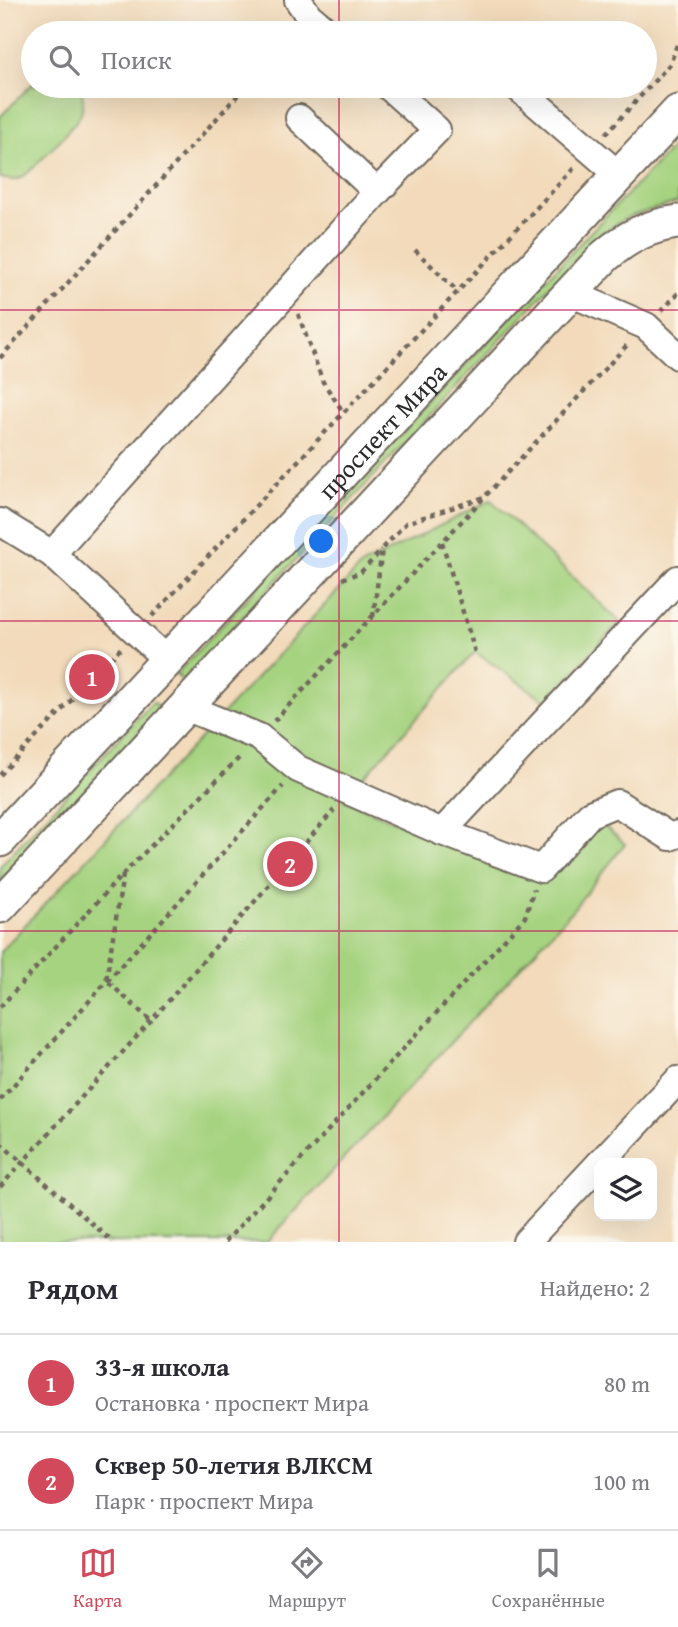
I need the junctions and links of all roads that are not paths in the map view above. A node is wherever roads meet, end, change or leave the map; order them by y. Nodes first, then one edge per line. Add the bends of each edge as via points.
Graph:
1 (299, 0) edge
2 (315, 21) edge
3 (401, 98) edge
4 (530, 98) edge
5 (678, 113) edge
6 (299, 118) dead end
7 (619, 175) junction
8 (377, 192) junction
9 (678, 222) edge
10 (570, 293) junction
11 (647, 325) junction
12 (678, 332) edge
13 (678, 356) edge
14 (0, 522) edge
15 (52, 554) junction
16 (678, 579) edge
17 (160, 668) junction
18 (185, 707) junction
19 (442, 832) junction
20 (678, 834) edge
21 (0, 840) edge
22 (0, 906) edge
23 (678, 1080) edge
24 (606, 1158) edge
25 (594, 1170) edge
26 (526, 1242) edge

1 - 2 lane
3 - 8 lane via 437,130
4 - 7 lane
5 - 7 main road, проспект Мира
6 - 8 lane
7 - 17 main road, проспект Мира
8 - 15 lane
9 - 10 main road, проспект Мира via 648,228 621,242
10 - 11 lane
10 - 18 main road, проспект Мира
11 - 12 lane
11 - 13 lane
14 - 15 lane
15 - 17 lane
16 - 19 lane
17 - 18 main road
17 - 21 main road, проспект Мира
18 - 19 lane via 259,737 298,769
18 - 22 main road, проспект Мира
19 - 20 lane via 541,869 590,814 617,803 670,837
23 - 24 lane
25 - 26 lane

